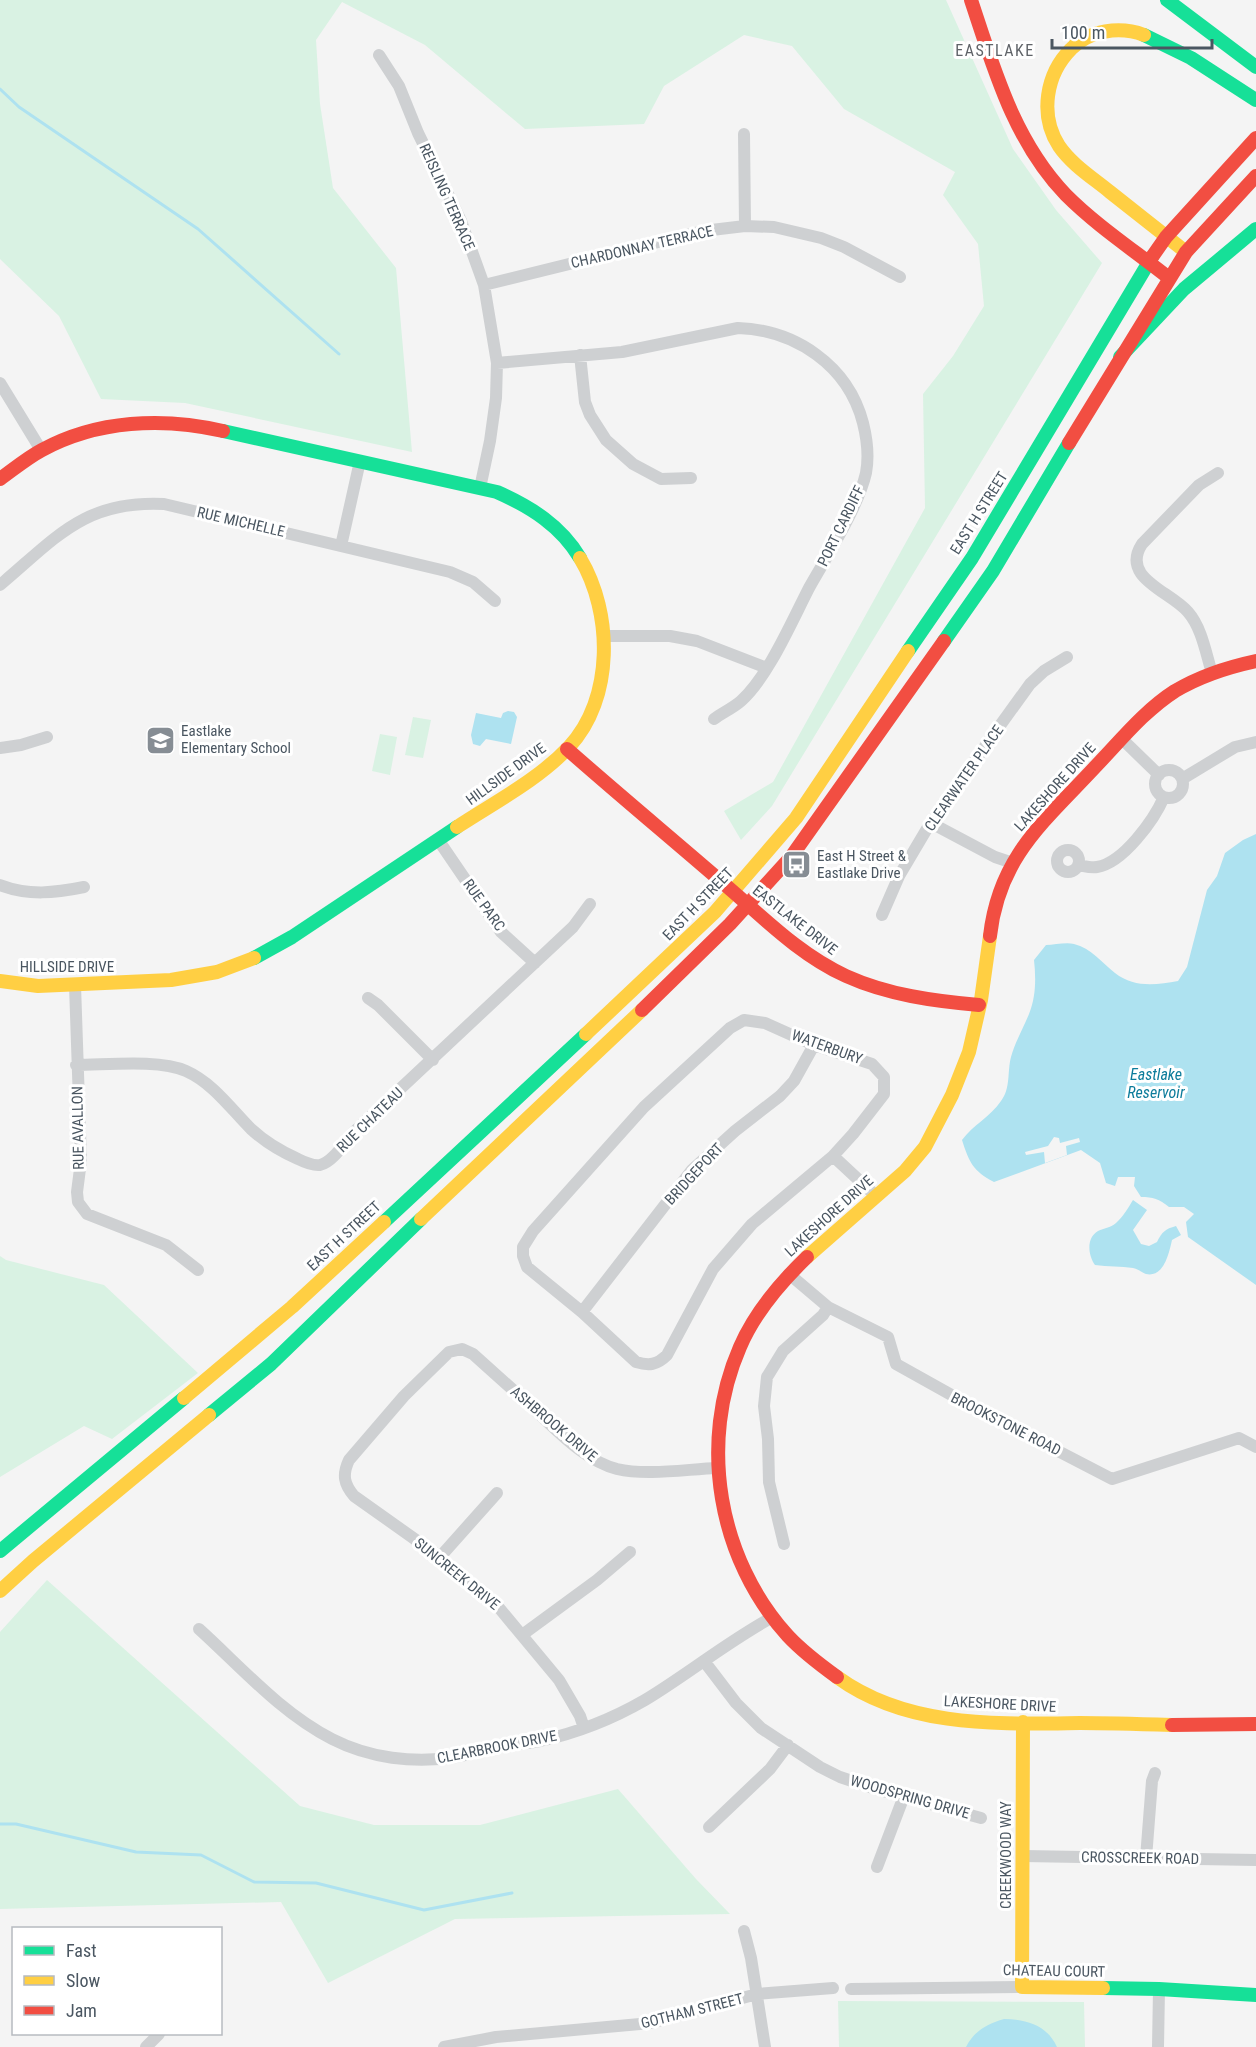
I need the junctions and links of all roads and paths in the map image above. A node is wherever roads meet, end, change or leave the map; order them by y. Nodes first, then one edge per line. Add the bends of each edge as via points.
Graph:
1 (971, 0) edge
2 (1167, 0) edge
3 (379, 55) dead end
4 (1256, 67) edge
5 (1253, 98) edge
6 (744, 134) dead end
7 (1256, 138) edge
8 (1256, 176) edge
9 (745, 226) junction
10 (1256, 229) edge
11 (1166, 237) junction
12 (1186, 252) junction
13 (1149, 262) junction
14 (900, 277) dead end
15 (1169, 278) junction
16 (484, 285) junction
17 (580, 355) junction
18 (1120, 357) junction
19 (497, 363) junction
20 (0, 383) edge
21 (41, 450) junction
22 (360, 461) junction
23 (1218, 473) dead end
24 (691, 478) dead end
25 (0, 479) edge
26 (480, 488) junction
27 (341, 546) junction
28 (0, 585) edge
29 (495, 601) dead end
30 (604, 636) junction
31 (1067, 657) dead end
32 (1256, 661) edge
33 (767, 668) junction
34 (1212, 673) junction
35 (714, 719) dead end
36 (47, 737) dead end
37 (1122, 740) junction
38 (1256, 742) edge
39 (0, 748) edge
40 (567, 749) junction
41 (1159, 775) junction
42 (1182, 779) junction
43 (1164, 797) junction
44 (931, 823) junction
45 (439, 841) junction
46 (1013, 863) junction
47 (1078, 865) dead end
48 (0, 885) edge
49 (84, 887) dead end
50 (733, 892) junction
51 (590, 903) dead end
52 (747, 905) junction
53 (882, 915) dead end
54 (535, 963) junction
55 (0, 981) edge
56 (75, 985) junction
57 (368, 998) dead end
58 (980, 1005) junction
59 (814, 1045) junction
60 (433, 1060) junction
61 (76, 1065) junction
62 (833, 1156) junction
63 (876, 1196) junction
64 (198, 1270) dead end
65 (789, 1274) junction
66 (828, 1307) junction
67 (582, 1312) junction
68 (1256, 1447) edge
69 (718, 1468) junction
70 (497, 1493) dead end
71 (354, 1496) joint
72 (784, 1544) dead end
73 (0, 1551) edge
74 (630, 1551) dead end
75 (440, 1557) junction
76 (0, 1590) edge
77 (771, 1618) junction
78 (199, 1629) dead end
79 (522, 1635) junction
80 (704, 1661) junction
81 (1023, 1722) junction
82 (1256, 1724) edge
83 (584, 1728) junction
84 (788, 1745) junction
85 (1155, 1773) dead end
86 (904, 1796) junction
87 (981, 1818) dead end
88 (710, 1827) dead end
89 (1023, 1856) junction
90 (1146, 1858) junction
91 (1256, 1860) edge
92 (877, 1867) dead end
93 (744, 1931) dead end
94 (1022, 1987) junction
95 (833, 1988) dead end
96 (851, 1989) dead end
97 (1159, 1989) junction
98 (757, 1994) junction
99 (1256, 1995) edge
100 (158, 2035) edge
101 (146, 2047) edge
102 (444, 2047) edge
103 (765, 2047) edge
104 (1158, 2047) edge

1 - 13 main road via 1010,111 1033,156 1077,206
2 - 4 main road
3 - 16 street, REISLING TERRACE via 399,86 461,221
5 - 11 main road via 1163,41 1134,31 1094,34 1070,49 1058,64 1050,81 1046,107 1056,143 1068,158
6 - 9 street
7 - 11 main road, EAST H STREET
8 - 12 main road
9 - 14 street, CHARDONNAY TERRACE via 774,227 821,238
9 - 16 street, CHARDONNAY TERRACE via 704,231
10 - 18 main road via 1184,289
11 - 12 main road
11 - 13 main road, EAST H STREET
12 - 15 main road
13 - 15 main road
13 - 50 main road, EAST H STREET via 972,558 796,818
15 - 18 main road
16 - 19 street, REISLING TERRACE
17 - 19 street, PORT CARDIFF
17 - 24 street via 585,402 606,440 633,464 661,479
17 - 33 street, PORT CARDIFF via 622,352 738,328 751,329 777,334 813,352 833,369 850,392 865,431 866,474
18 - 52 main road via 993,571 791,857
19 - 26 street, REISLING TERRACE via 496,406
20 - 21 street
21 - 22 main road, HILLSIDE DRIVE via 93,430 165,422 198,425
21 - 25 main road, HILLSIDE DRIVE
22 - 26 main road, HILLSIDE DRIVE
22 - 27 street
23 - 34 street via 1199,485 1142,544 1135,562 1140,572 1188,612
26 - 30 main road, HILLSIDE DRIVE via 531,508 567,539 591,578 601,606
27 - 28 street, RUE MICHELLE via 164,504 134,504 101,511 72,524
27 - 29 street, RUE MICHELLE via 450,572 474,582
30 - 33 street via 670,636 697,641
30 - 40 main road, HILLSIDE DRIVE via 604,664 596,698 580,733
31 - 44 street, CLEARWATER PLACE via 1030,684
32 - 34 main road, LAKESHORE DRIVE
33 - 35 street, PORT CARDIFF via 741,701
34 - 37 main road, LAKESHORE DRIVE via 1162,700
36 - 39 street
37 - 41 street
37 - 46 main road, LAKESHORE DRIVE via 1033,833
38 - 42 street via 1235,747
40 - 45 main road, HILLSIDE DRIVE via 545,770
40 - 50 main road, EASTLAKE DRIVE
41 - 42 street via 1171,771
41 - 43 street via 1155,787
42 - 43 street via 1180,792
43 - 47 street via 1158,811 1123,853 1096,867
44 - 46 street
44 - 53 street, CLEARWATER PLACE via 898,876
45 - 54 street, RUE PARC via 501,932
45 - 56 main road, HILLSIDE DRIVE via 248,962 171,980
46 - 58 main road, LAKESHORE DRIVE via 997,896
48 - 49 street via 42,893
50 - 52 main road, EASTLAKE DRIVE
50 - 73 main road, EAST H STREET via 657,968 292,1307
51 - 54 street, RUE CHATEAU via 573,927
52 - 58 main road, EASTLAKE DRIVE via 799,948 848,977 898,993
52 - 76 main road via 679,975 271,1364
54 - 60 street, RUE CHATEAU
55 - 56 main road, HILLSIDE DRIVE
56 - 61 street, RUE AVALLON
57 - 60 street
58 - 63 main road, LAKESHORE DRIVE via 966,1061 947,1106 918,1158
59 - 62 street, WATERBURY via 872,1064 881,1071 885,1082 884,1094
59 - 67 street, BRIDGEPORT via 794,1081 780,1096 692,1170
59 - 67 street, WATERBURY via 765,1023 744,1020 737,1024 650,1101 556,1204 533,1231 523,1247 523,1256 527,1267
60 - 61 street, RUE CHATEAU via 353,1133 332,1158 320,1165 286,1154 253,1131 224,1099 186,1071 149,1065
61 - 64 street, RUE AVALLON via 81,1161 78,1202 87,1214 166,1245
62 - 63 street
62 - 67 street, WATERBURY via 752,1224 713,1269 660,1362 646,1366 636,1362
63 - 65 main road, LAKESHORE DRIVE
65 - 66 street, BROOKSTONE ROAD
65 - 69 main road, LAKESHORE DRIVE via 764,1304 740,1346 720,1422
66 - 68 street, BROOKSTONE ROAD via 888,1337 896,1364 1112,1479 1239,1438
66 - 72 street via 783,1351 767,1377 764,1406 769,1482
69 - 71 street, ASHBROOK DRIVE via 636,1471 600,1463 474,1354 462,1349 449,1352 353,1455 344,1471 346,1486
69 - 77 main road, LAKESHORE DRIVE via 721,1505 731,1540 748,1581
70 - 75 street
71 - 75 street, SUNCREEK DRIVE
74 - 79 street
75 - 79 street, SUNCREEK DRIVE via 500,1608
77 - 80 street, CLEARBROOK DRIVE
77 - 81 main road, LAKESHORE DRIVE via 814,1662 885,1703 948,1719
78 - 83 street, CLEARBROOK DRIVE via 300,1719 331,1738 376,1755 407,1760 449,1758
79 - 83 street, SUNCREEK DRIVE via 559,1680
80 - 83 street, CLEARBROOK DRIVE via 644,1700
80 - 84 street, WOODSPRING DRIVE via 736,1703 761,1728
81 - 82 main road, LAKESHORE DRIVE
81 - 89 main road, CREEKWOOD WAY
84 - 86 street, WOODSPRING DRIVE via 840,1777
84 - 88 street via 770,1769
85 - 90 street
86 - 87 street, WOODSPRING DRIVE
86 - 92 street
89 - 90 street, CROSSCREEK ROAD
89 - 94 main road, CREEKWOOD WAY
90 - 91 street, CROSSCREEK ROAD
93 - 98 street
94 - 96 street, CHATEAU COURT
94 - 97 main road, CHATEAU COURT
95 - 98 street, GOTHAM STREET
97 - 99 main road, CHATEAU COURT
97 - 104 street
98 - 102 street, GOTHAM STREET via 651,2023 496,2037
98 - 103 street
100 - 101 street

